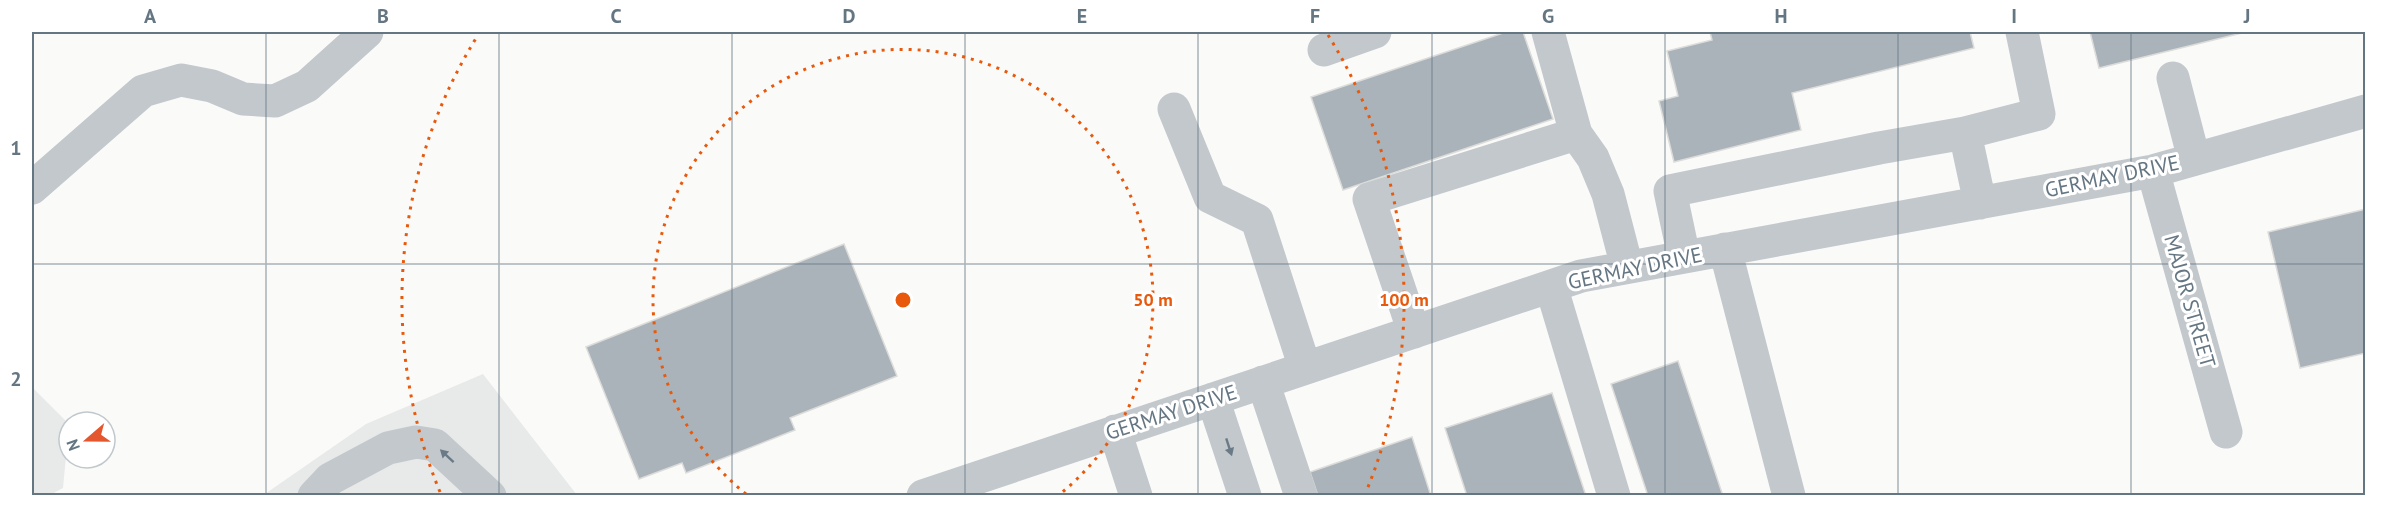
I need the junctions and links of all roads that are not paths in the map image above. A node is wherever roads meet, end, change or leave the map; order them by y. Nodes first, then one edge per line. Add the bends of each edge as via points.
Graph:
1 (367, 32) edge
2 (1375, 32) edge
3 (1548, 32) edge
4 (2022, 32) edge
5 (1324, 50) dead end
6 (2173, 78) dead end
7 (1174, 109) dead end
8 (2366, 111) edge
9 (1965, 133) junction
10 (1576, 134) junction
11 (2194, 159) junction
12 (2153, 171) junction
13 (32, 188) edge
14 (1980, 203) junction
15 (1725, 249) junction
16 (1684, 257) junction
17 (1627, 267) junction
18 (1551, 286) junction
19 (1413, 332) junction
20 (1305, 368) junction
21 (1263, 382) junction
22 (1213, 399) junction
23 (1115, 431) junction
24 (2226, 432) dead end
25 (973, 488) edge
26 (314, 495) edge
27 (490, 495) edge
28 (923, 495) edge
29 (1136, 495) edge
30 (1245, 495) edge
31 (1300, 495) edge
32 (1614, 495) edge
33 (1789, 495) edge

1 - 13 street via 308,86 274,101 243,99 212,86 181,80 143,91
2 - 5 street
3 - 10 street
4 - 9 street via 2039,114
6 - 11 street
7 - 20 street via 1210,197 1257,220
8 - 11 street, GERMAY DRIVE
9 - 14 street
9 - 16 street via 1670,191
10 - 17 street via 1593,158 1608,194
10 - 19 street via 1369,199
11 - 12 street, GERMAY DRIVE
12 - 14 street, GERMAY DRIVE
12 - 24 street, MAJOR STREET
14 - 15 street, GERMAY DRIVE
15 - 16 street, GERMAY DRIVE
15 - 33 street
16 - 17 street, GERMAY DRIVE
17 - 18 street, GERMAY DRIVE
18 - 19 street, GERMAY DRIVE
18 - 32 street
19 - 20 street, GERMAY DRIVE
20 - 21 street, GERMAY DRIVE
21 - 22 street, GERMAY DRIVE
21 - 31 street
22 - 23 street, GERMAY DRIVE
22 -> 30 street
23 - 25 street, GERMAY DRIVE
23 - 29 street
25 - 28 street, GERMAY DRIVE
27 -> 26 street via 435,445 416,442 388,448 330,479

